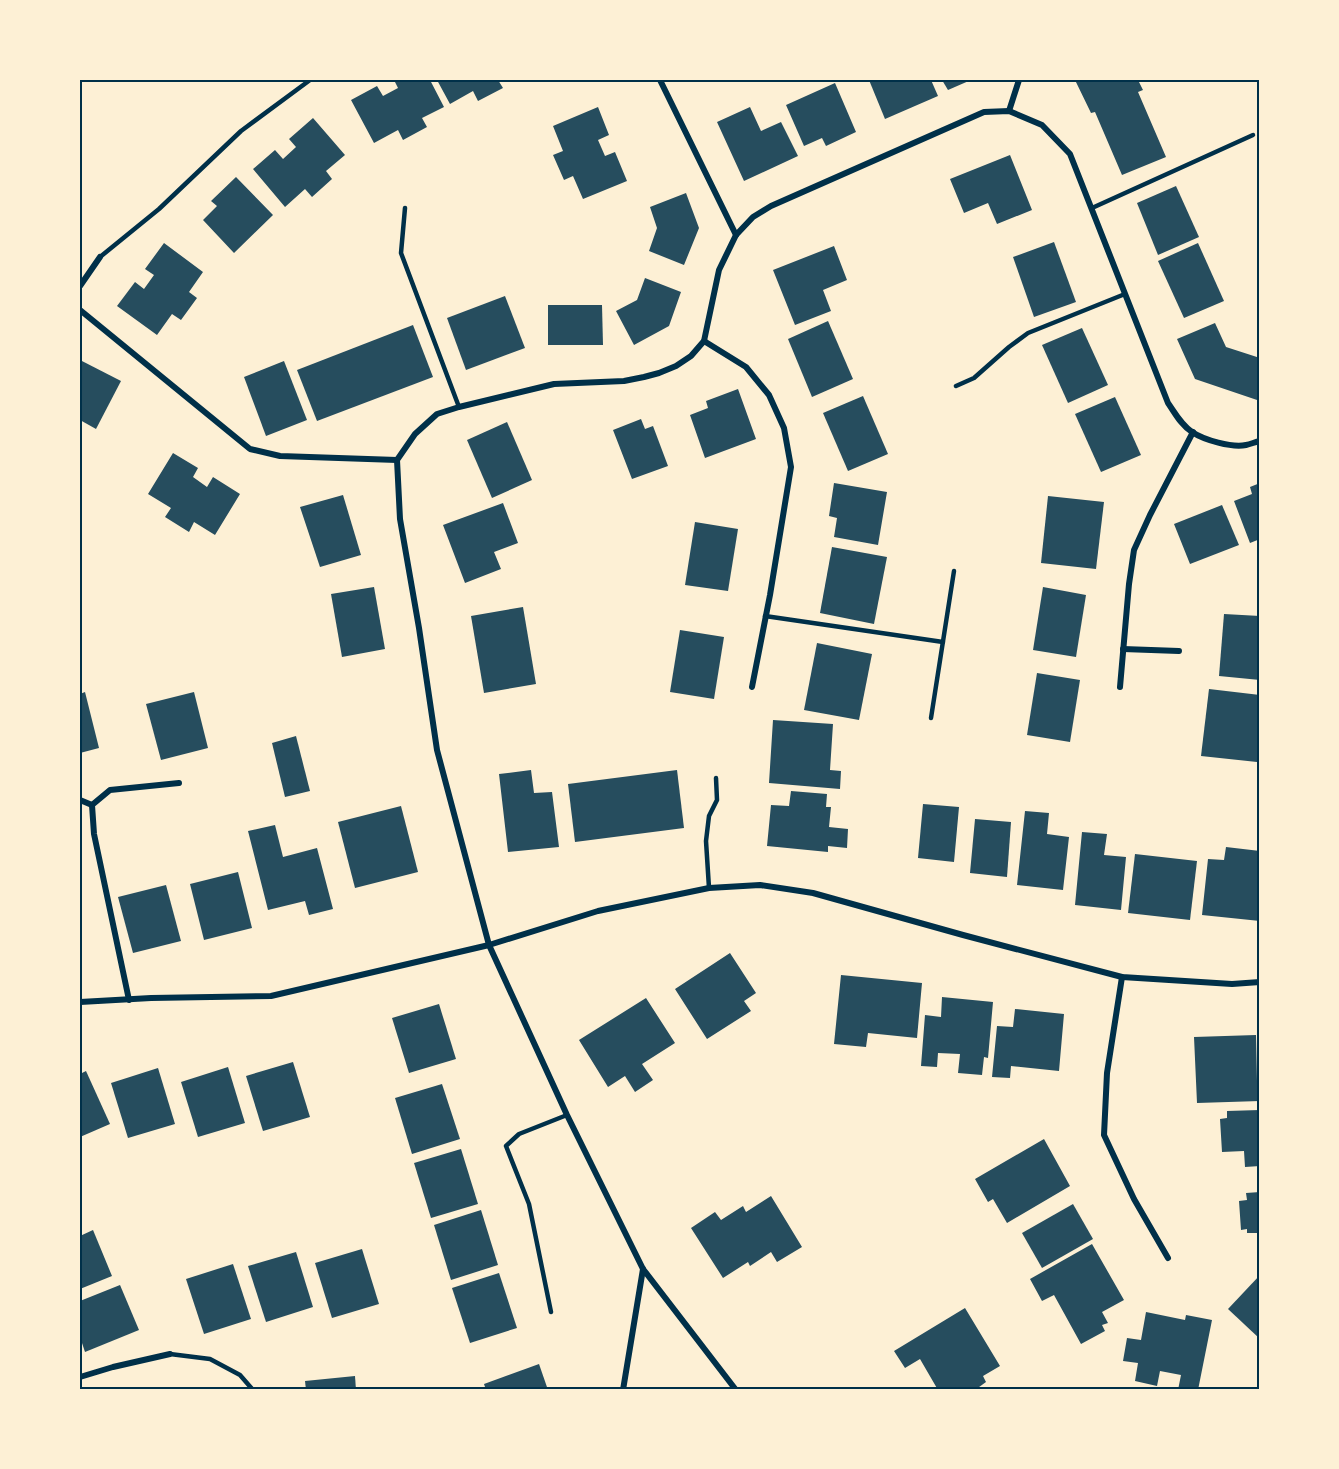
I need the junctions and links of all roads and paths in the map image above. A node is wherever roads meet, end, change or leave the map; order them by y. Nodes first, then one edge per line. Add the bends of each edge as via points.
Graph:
1 (310, 80) edge
2 (660, 80) edge
3 (1019, 80) edge
4 (1009, 111) junction
5 (1253, 135) dead end
6 (405, 208) dead end
7 (1092, 208) junction
8 (736, 236) junction
9 (100, 257) joint
10 (80, 286) edge
11 (1125, 294) junction
12 (80, 310) edge
13 (704, 341) junction
14 (956, 386) dead end
15 (459, 407) junction
16 (1193, 432) junction
17 (1260, 441) edge
18 (397, 460) junction
19 (954, 571) dead end
20 (765, 616) junction
21 (943, 642) junction
22 (1123, 649) junction
23 (1179, 651) dead end
24 (752, 687) dead end
25 (1120, 687) dead end
26 (931, 718) dead end
27 (716, 778) dead end
28 (179, 783) dead end
29 (80, 800) edge
30 (92, 805) junction
31 (709, 888) junction
32 (489, 945) junction
33 (1122, 977) junction
34 (1260, 982) edge
35 (129, 1000) junction
36 (80, 1002) edge
37 (567, 1115) junction
38 (1168, 1258) dead end
39 (643, 1269) junction
40 (551, 1312) dead end
41 (170, 1354) joint
42 (80, 1377) edge
43 (253, 1389) edge
44 (623, 1389) edge
45 (736, 1389) edge

1 - 9 lane via 241,131
2 - 8 street
3 - 4 street
4 - 7 street via 1042,125 1070,154
4 - 8 street via 984,112 771,206 753,217
5 - 7 lane
6 - 15 lane via 401,253
7 - 11 street
8 - 13 street via 719,270
9 - 10 street
11 - 14 lane via 1028,333 974,378
11 - 16 street via 1168,403
12 - 18 street via 250,449 280,456
13 - 15 street via 691,356 659,373 624,381 554,384
13 - 20 street via 746,367 769,395 784,428 791,467
15 - 18 street via 437,414 415,434
16 - 17 street via 1229,445 1245,446
16 - 22 street via 1134,550
18 - 32 street via 400,519 437,750
19 - 21 lane
20 - 21 lane
20 - 24 street
21 - 26 lane
22 - 23 street
22 - 25 street
27 - 31 lane via 717,800 709,816 706,841
28 - 30 street via 111,790
29 - 30 street
30 - 35 street via 94,834
31 - 32 street via 598,911
31 - 33 street via 760,885 813,893
32 - 35 street via 271,996
32 - 37 street
33 - 34 street via 1232,984
33 - 38 street via 1107,1073 1104,1136
35 - 36 street
37 - 39 street
37 - 40 lane via 519,1134 506,1146 529,1204
39 - 44 street
39 - 45 street
41 - 42 street
41 - 43 lane via 210,1359 240,1375

